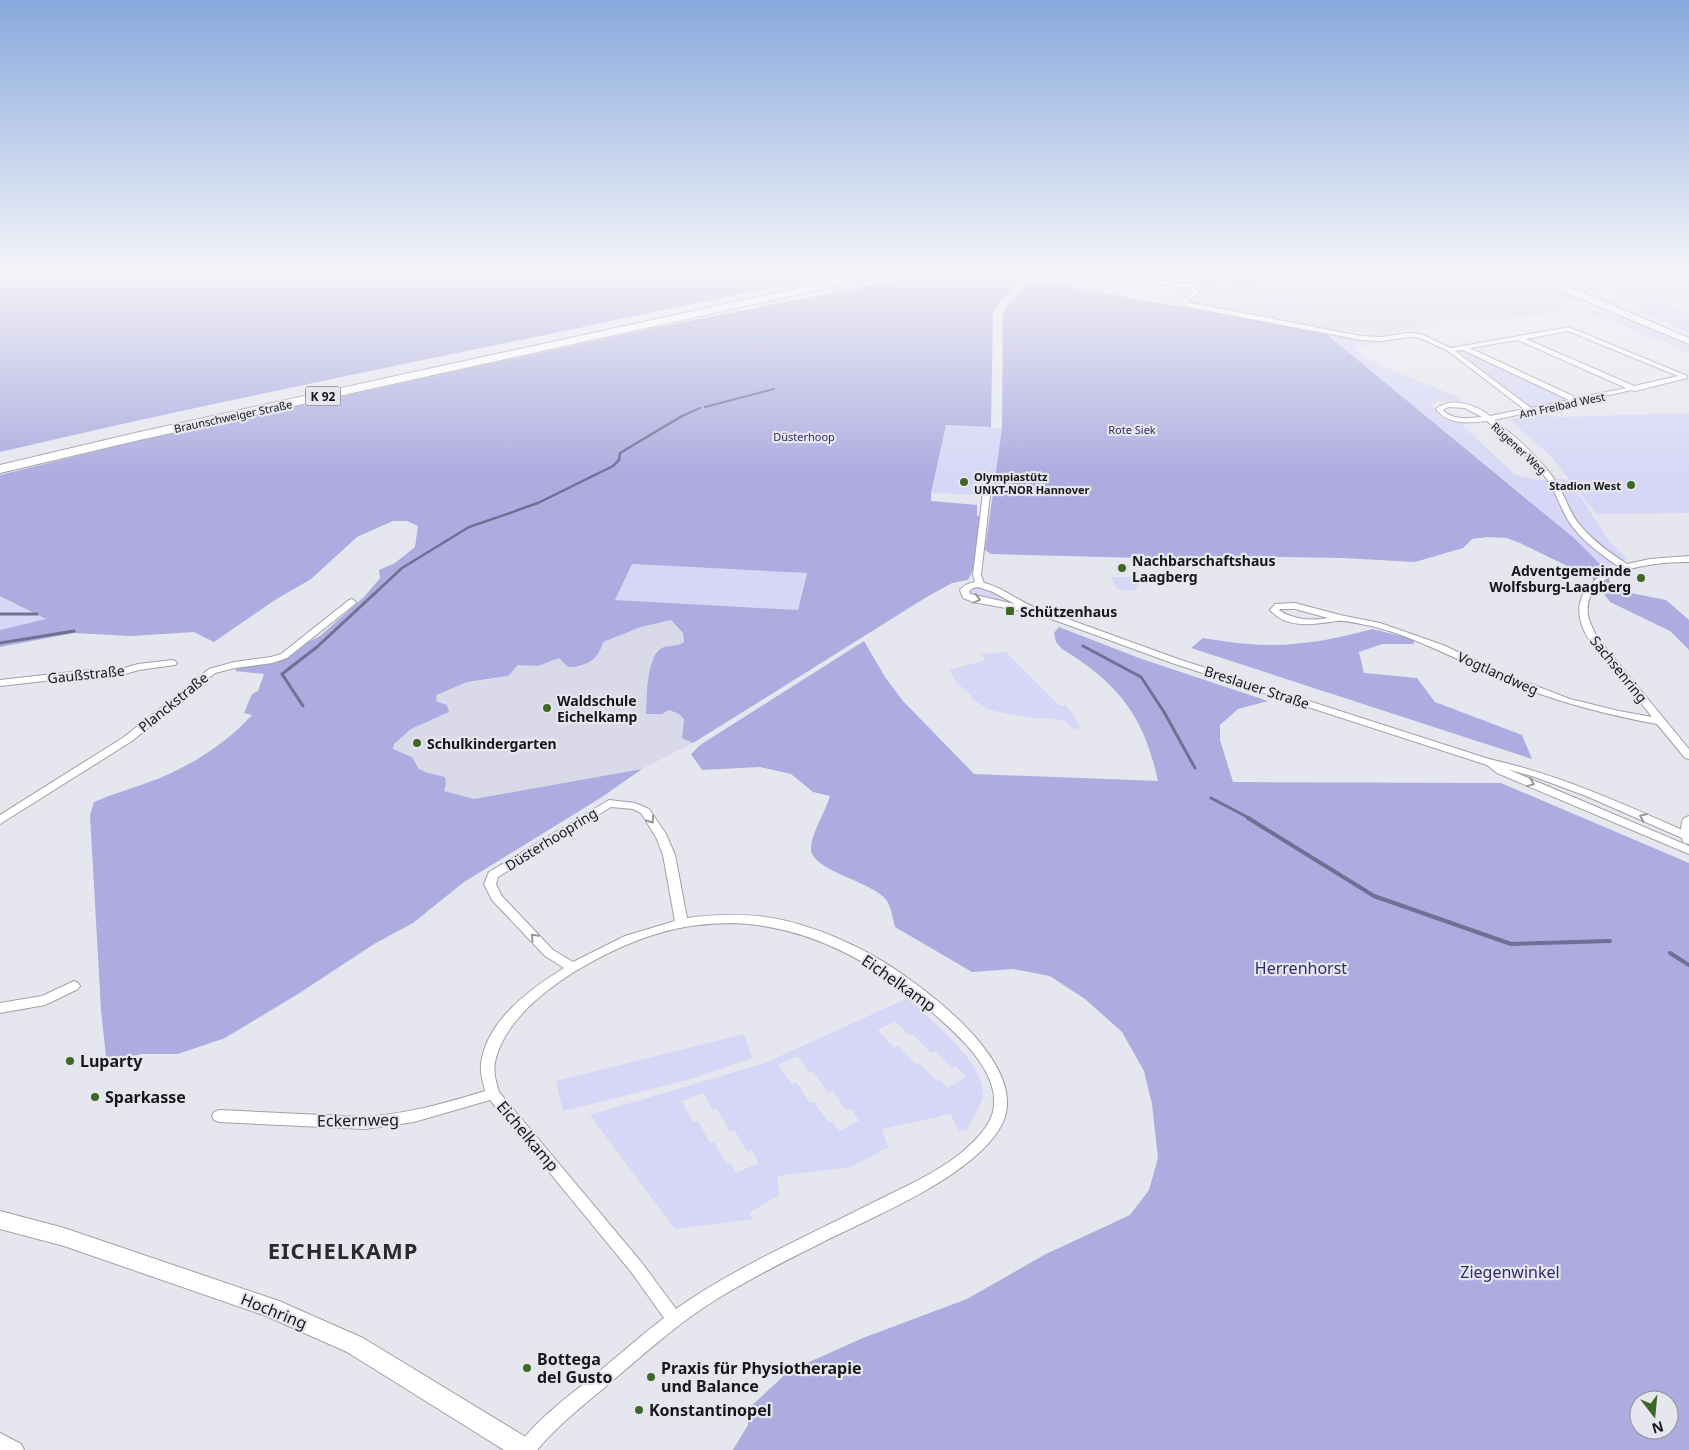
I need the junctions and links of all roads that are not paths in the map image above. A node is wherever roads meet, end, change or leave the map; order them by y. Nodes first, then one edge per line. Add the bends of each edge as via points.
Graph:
1 (550, 342) edge
2 (574, 342) edge
3 (1432, 342) edge
4 (1491, 342) edge
5 (1528, 342) edge
6 (1603, 342) edge
7 (1462, 347) junction
8 (1450, 350) junction
9 (1635, 389) junction
10 (1578, 402) junction
11 (1531, 411) junction
12 (1488, 419) junction
13 (0, 464) edge
14 (0, 469) edge
15 (986, 495) dead end
16 (1689, 559) edge
17 (1625, 566) junction
18 (980, 584) junction
19 (352, 602) dead end
20 (1028, 609) junction
21 (1339, 618) junction
22 (172, 663) dead end
23 (0, 684) edge
24 (1660, 721) junction
25 (1689, 756) edge
26 (1487, 762) junction
27 (0, 820) edge
28 (1689, 835) edge
29 (682, 924) junction
30 (572, 967) junction
31 (74, 986) dead end
32 (0, 1008) edge
33 (494, 1094) junction
34 (219, 1116) dead end
35 (0, 1220) edge
36 (674, 1319) junction
37 (0, 1442) edge
38 (15, 1450) edge
39 (526, 1450) edge

1 - 13 highway, Braunschweiger Straße / K 92
2 - 14 highway, Braunschweiger Straße / K 92
3 - 8 street
4 - 7 street, Am Freibad West
5 - 9 street, Am Freibad West
6 - 9 street, Am Freibad West via 1685,379
7 - 8 street, Am Freibad West
7 - 10 street
8 - 11 street
9 - 10 street, Am Freibad West
10 - 11 street, Am Freibad West
11 - 12 street, Am Freibad West
12 - 12 street, Rügener Weg via 1468,407 1450,405 1439,409 1450,418
12 - 17 street, Rügener Weg via 1544,470 1584,535
15 - 18 street via 977,575
16 - 17 street, Sachsenring via 1662,559
17 - 24 street, Sachsenring via 1595,583 1581,608 1585,624 1598,646
18 - 20 street, Breslauer Straße via 990,586
18 -> 20 street, Breslauer Straße via 967,587 964,590 966,596
19 - 27 street, Planckstraße via 284,656 212,671 128,739
20 - 26 street, Breslauer Straße via 1175,661
21 - 21 street, Vogtlandweg via 1295,606 1278,606 1274,610 1301,622 1316,623
21 - 24 street, Vogtlandweg via 1377,625 1440,647 1567,701
22 - 23 street, Gaußstraße via 114,674
24 - 25 street, Sachsenring
28 -> 26 street, Breslauer Straße via 1544,777
26 -> 28 street, Breslauer Straße via 1501,771 1660,838
29 - 30 street, Eichelkamp via 629,938
30 -> 29 street, Düsterhoopring via 549,953 496,897 490,884 493,875 609,804 634,806 645,811 655,824 669,855
29 - 36 street, Eichelkamp via 746,919 774,923 846,947 884,968 949,1020 990,1068 1001,1094 1001,1109 993,1129 971,1154 948,1170 896,1200 736,1280
30 - 33 street, Eichelkamp via 529,1000 494,1041 488,1061 488,1079
31 - 32 street via 45,1000
33 - 34 street, Eckernweg via 387,1122
33 - 36 street, Eichelkamp via 637,1268
35 - 39 street, Hochring via 64,1237 272,1308 355,1345
36 - 39 street, Eichelkamp via 544,1427
37 - 38 street

